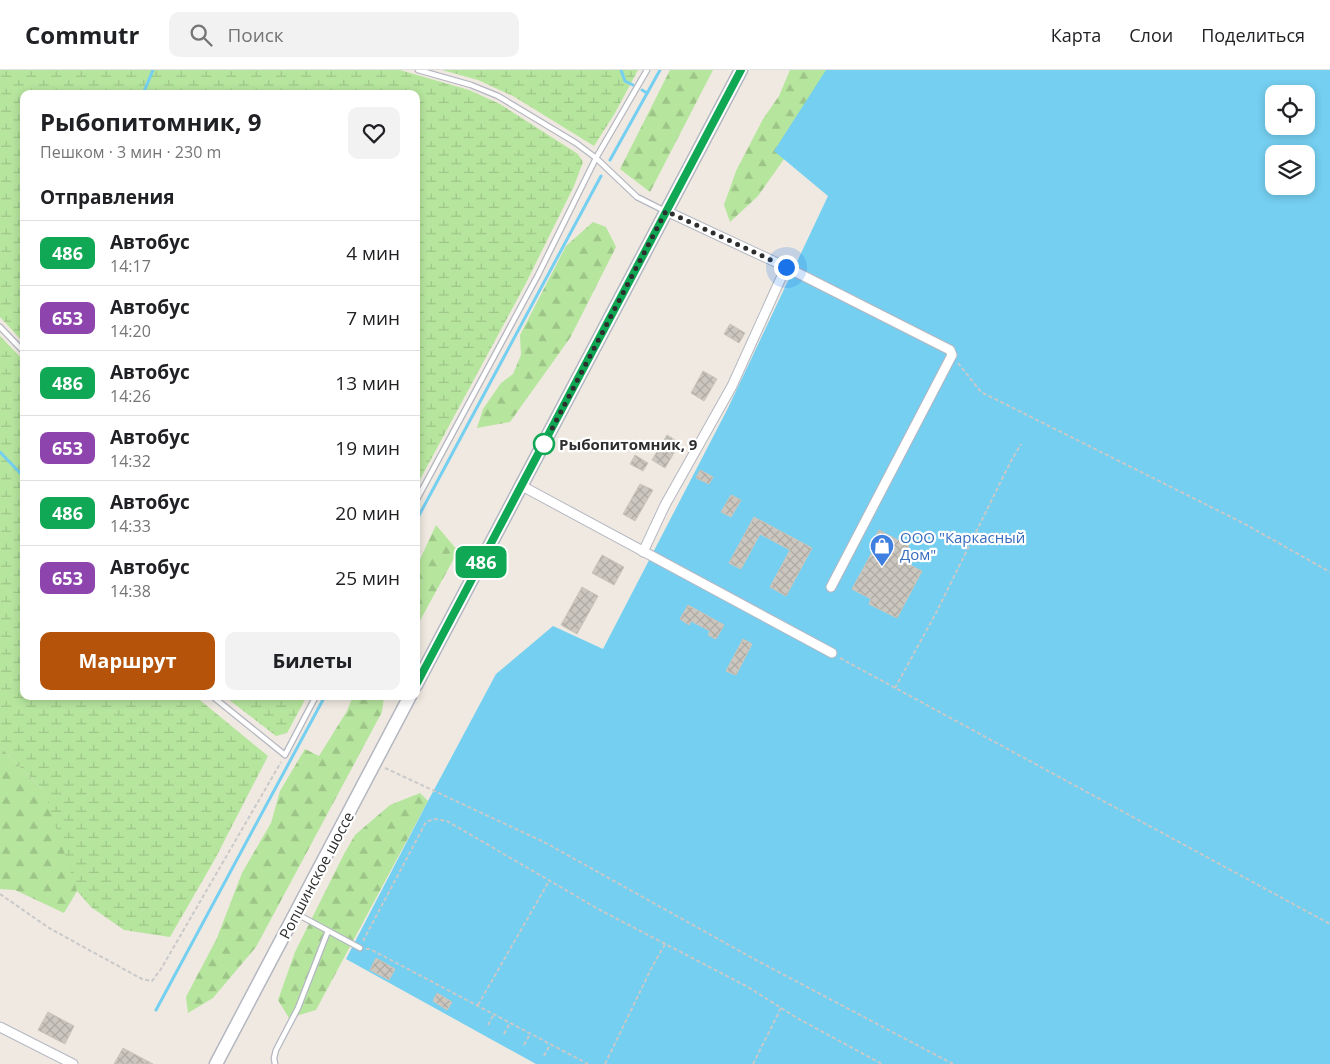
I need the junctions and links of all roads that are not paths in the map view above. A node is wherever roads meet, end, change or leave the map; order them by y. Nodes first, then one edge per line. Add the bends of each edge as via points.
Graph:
1 (418, 70) edge
2 (647, 70) edge
3 (741, 70) edge
4 (596, 158) junction
5 (666, 211) junction
6 (786, 267) junction
7 (0, 327) edge
8 (20, 348) edge
9 (522, 486) junction
10 (420, 494) edge
11 (643, 552) junction
12 (830, 587) dead end
13 (832, 653) road end
14 (420, 677) edge
15 (217, 700) edge
16 (314, 700) edge
17 (408, 700) edge
18 (296, 914) junction
19 (328, 931) junction
20 (360, 948) road end
21 (0, 1027) edge
22 (218, 1061) edge
23 (73, 1064) edge
24 (275, 1064) edge

1 - 4 lane via 498,96
2 - 4 lane
3 - 5 main road
4 - 5 lane via 637,197
4 - 10 lane via 538,274
5 - 6 street
5 - 9 main road
6 - 11 street via 732,386
6 - 12 street via 950,350 952,355
7 - 8 lane
9 - 11 street
9 - 14 main road
11 - 13 street
15 - 16 lane via 286,755
17 - 18 main road, Ропшинское шоссе
18 - 19 lane
18 - 22 main road, Ропшинское шоссе
19 - 20 lane
19 - 24 lane via 298,1008 276,1050
21 - 23 street

